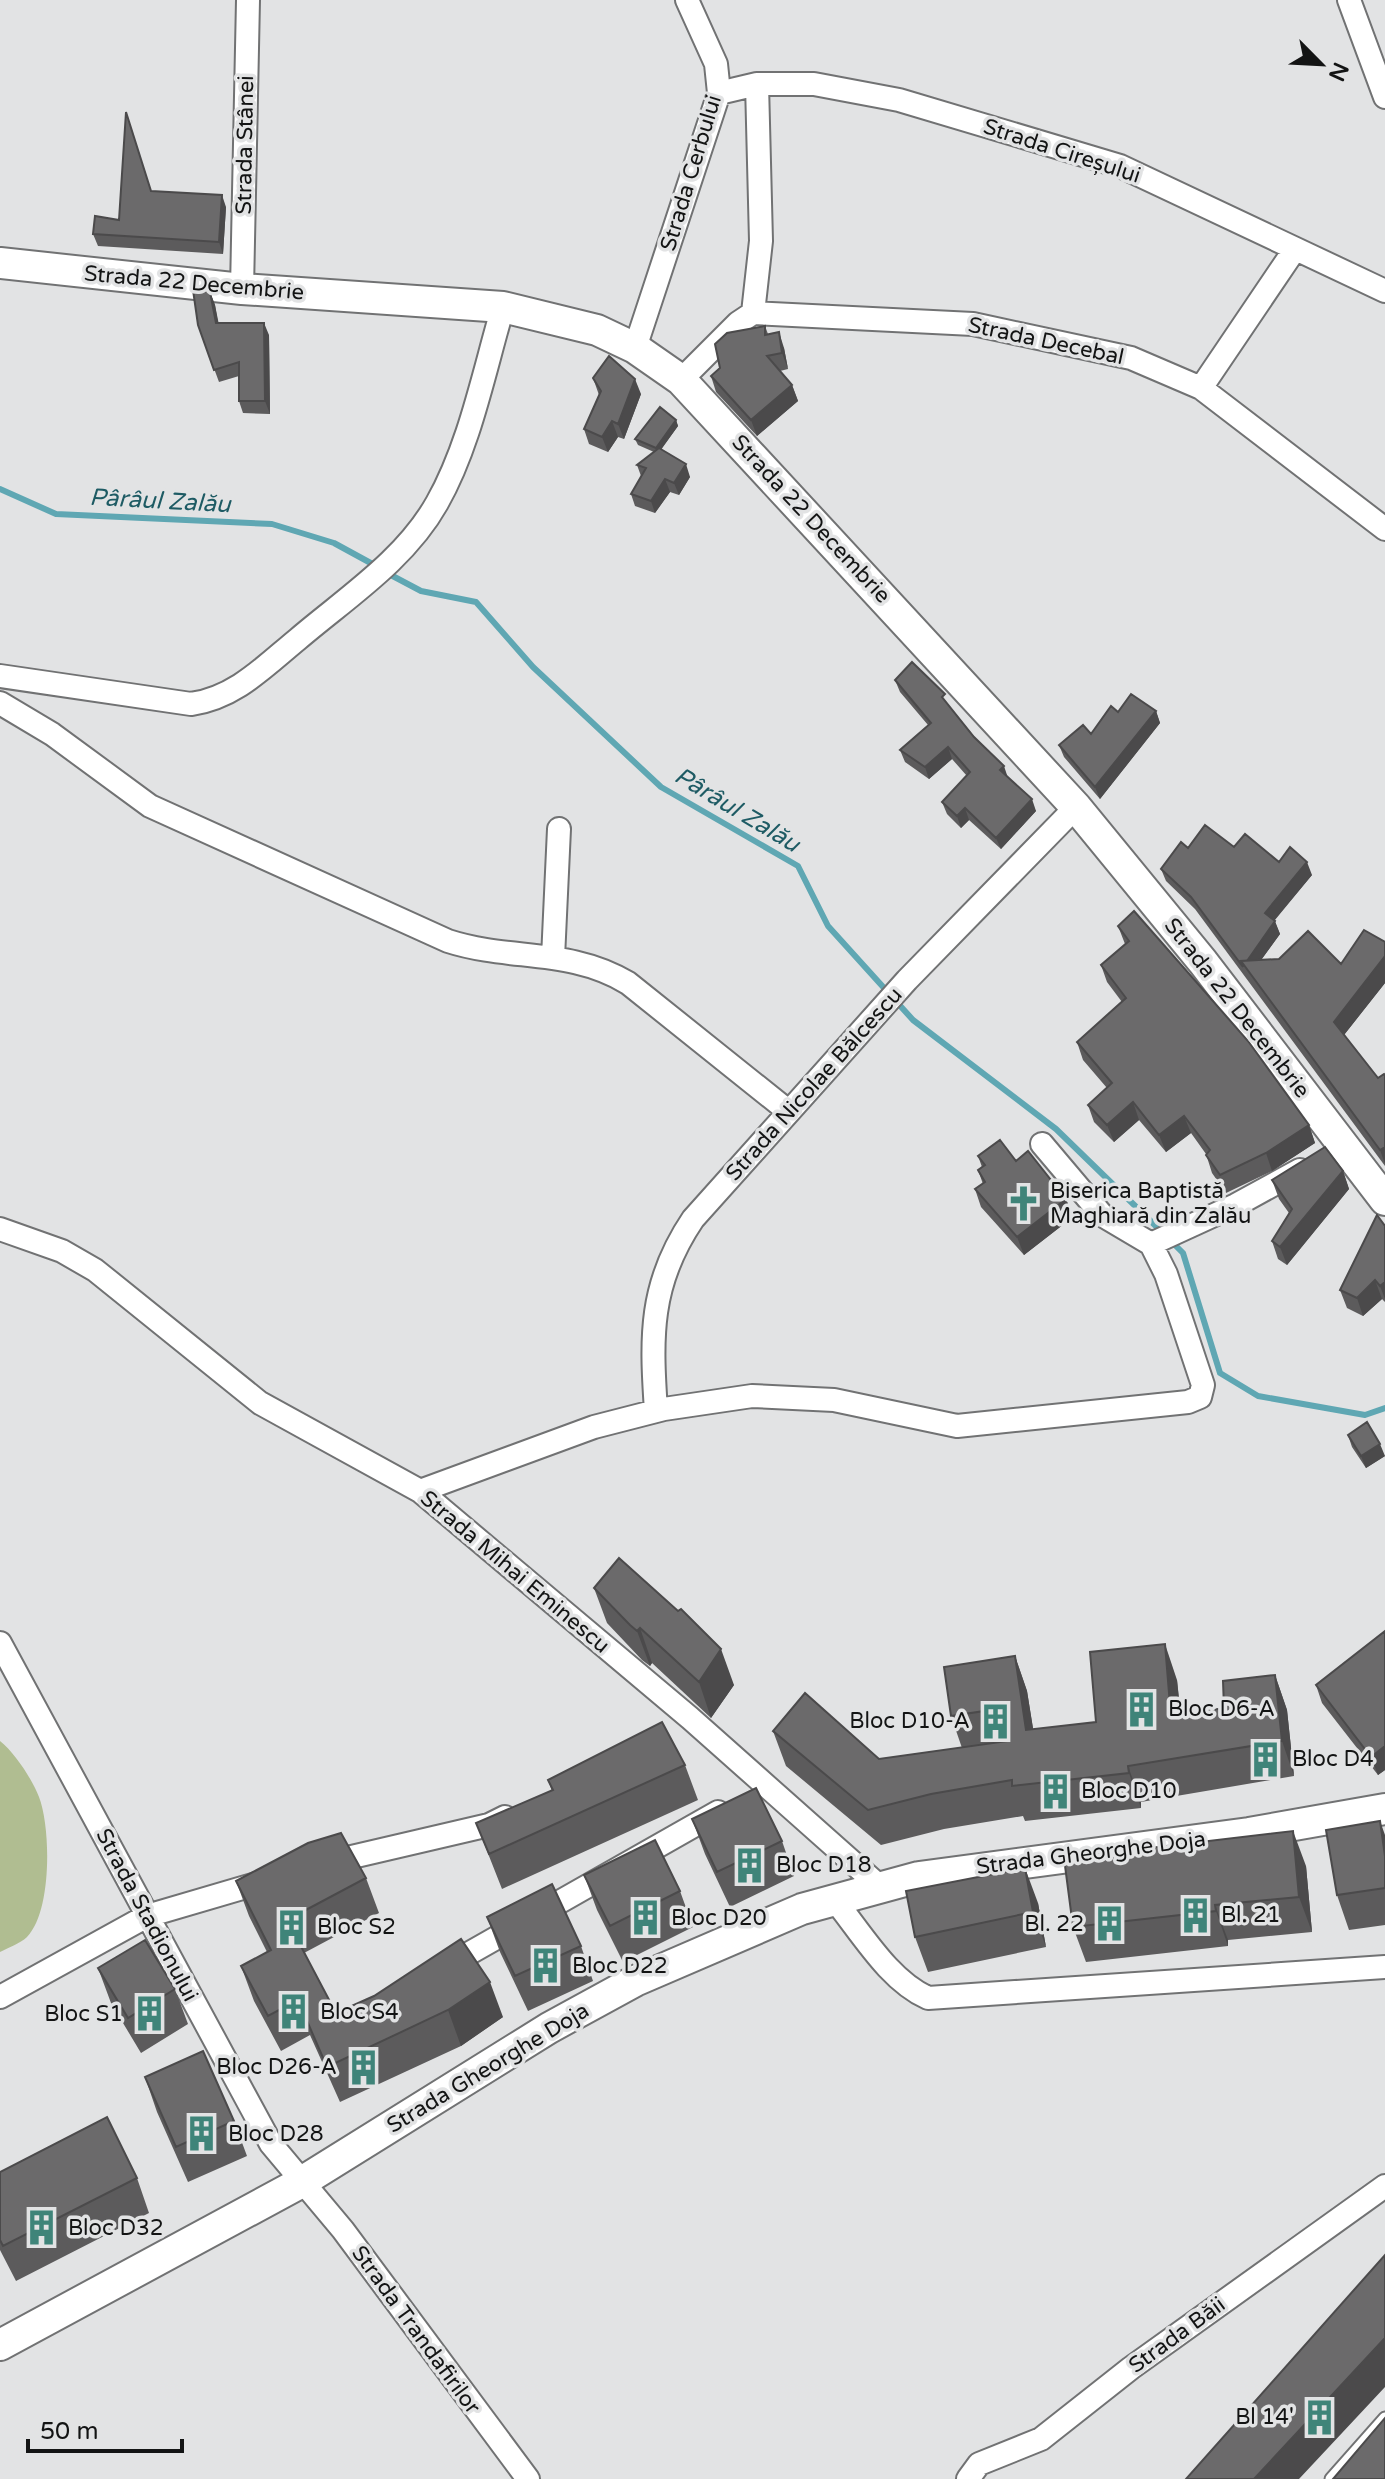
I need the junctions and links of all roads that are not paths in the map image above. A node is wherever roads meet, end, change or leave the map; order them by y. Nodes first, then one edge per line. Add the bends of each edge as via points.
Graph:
1 (248, 0) edge
2 (687, 0) edge
3 (1349, 0) edge
4 (757, 84) junction
5 (1382, 86) edge
6 (719, 93) junction
7 (1295, 249) junction
8 (0, 263) edge
9 (242, 289) junction
10 (1385, 289) edge
11 (503, 307) junction
12 (753, 313) junction
13 (635, 348) junction
14 (681, 380) junction
15 (1201, 388) junction
16 (1385, 529) edge
17 (0, 676) edge
18 (0, 703) edge
19 (1076, 807) junction
20 (559, 829) dead end
21 (553, 958) junction
22 (788, 1111) junction
23 (1342, 1142) junction
24 (1042, 1144) dead end
25 (1385, 1200) edge
26 (0, 1229) edge
27 (1151, 1244) junction
28 (656, 1411) junction
29 (420, 1491) junction
30 (0, 1643) edge
31 (690, 1718) junction
32 (664, 1731) edge
33 (751, 1793) junction
34 (520, 1809) edge
35 (1385, 1809) edge
36 (311, 1868) edge
37 (284, 1876) edge
38 (878, 1885) junction
39 (833, 1898) junction
40 (147, 1916) junction
41 (1385, 1967) edge
42 (423, 1980) edge
43 (0, 1997) edge
44 (300, 2183) junction
45 (1385, 2186) edge
46 (0, 2345) edge
47 (1385, 2418) edge
48 (528, 2479) edge
49 (968, 2479) edge
50 (1331, 2479) edge

1 - 9 street, Strada Stânei
2 - 6 street, Strada Cerbului via 716,64
3 - 5 street
4 - 6 street, Strada Cireșului
4 - 7 street, Strada Cireșului via 814,84 899,100 1120,166
4 - 12 street, Strada Cerbului via 761,241
6 - 13 street, Strada Cerbului
7 - 10 street, Strada Cireșului
7 - 15 street
8 - 9 main road, Strada 22 Decembrie
9 - 11 main road, Strada 22 Decembrie
11 - 13 main road, Strada 22 Decembrie via 557,318
11 - 17 street via 437,504 389,564 246,682 215,701 191,704
12 - 14 street
12 - 15 street, Strada Decebal via 973,324 1131,358
13 - 14 main road, Strada 22 Decembrie
14 - 19 main road, Strada 22 Decembrie
15 - 16 street, Strada Decebal
18 - 21 street via 150,806 448,941
19 - 22 street, Strada Nicolae Bălcescu
19 - 23 main road, Strada 22 Decembrie
20 - 21 street
21 - 22 street via 604,968 628,983
22 - 28 street, Strada Nicolae Bălcescu via 677,1243 663,1276 651,1338
23 - 25 main road, Strada 22 Decembrie
23 - 27 street via 1279,1183
24 - 27 street via 1102,1215
26 - 29 street, Strada Mihai Eminescu via 62,1251 95,1270 260,1403
27 - 28 street via 1203,1385 1200,1397 1188,1402 957,1426 834,1400 752,1396
28 - 29 street via 594,1427
29 - 31 street, Strada Mihai Eminescu
30 - 40 street, Strada Stadionului
31 - 32 street
31 - 33 street, Strada Mihai Eminescu
33 - 38 street, Strada Mihai Eminescu
33 - 42 street
34 - 36 street via 489,1825
35 - 38 main road, Strada Gheorghe Doja
37 - 40 street
38 - 39 main road, Strada Gheorghe Doja
39 - 41 street via 893,1973 928,1998
39 - 44 main road, Strada Gheorghe Doja via 622,1988
40 - 43 street
40 - 44 street, Strada Stadionului via 254,2115
44 - 46 main road, Strada Gheorghe Doja
44 - 48 street, Strada Trandafirilor via 343,2230
45 - 49 street, Strada Băii via 1041,2439 979,2464
47 - 50 lane

